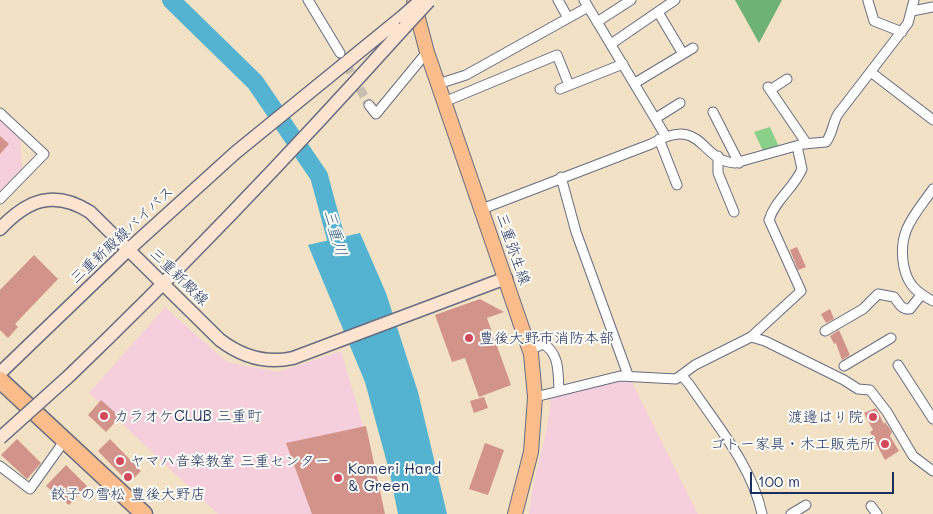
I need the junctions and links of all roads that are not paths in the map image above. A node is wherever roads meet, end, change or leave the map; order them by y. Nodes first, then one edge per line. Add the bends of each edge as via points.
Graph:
1 (308, 0) edge
2 (414, 0) edge
3 (427, 0) edge
4 (558, 0) edge
5 (631, 0) edge
6 (675, 0) edge
7 (914, 0) edge
8 (868, 1) edge
9 (586, 4) edge
10 (933, 7) edge
11 (912, 11) junction
12 (658, 12) junction
13 (568, 18) junction
14 (403, 22) junction
15 (597, 22) junction
16 (902, 32) junction
17 (611, 44) junction
18 (693, 48) dead end
19 (427, 52) junction
20 (340, 53) tunnel mouth
21 (683, 54) junction
22 (623, 64) junction
23 (872, 73) junction
24 (787, 79) dead end
25 (635, 83) junction
26 (438, 84) junction
27 (569, 85) junction
28 (560, 89) dead end
29 (444, 102) junction
30 (680, 103) dead end
31 (369, 105) dead end
32 (0, 112) edge
33 (713, 112) dead end
34 (656, 118) junction
35 (933, 120) edge
36 (662, 137) junction
37 (808, 144) junction
38 (797, 146) junction
39 (718, 156) junction
40 (739, 163) junction
41 (561, 177) junction
42 (677, 185) dead end
43 (933, 189) edge
44 (0, 199) edge
45 (482, 209) junction
46 (734, 212) dead end
47 (0, 228) edge
48 (128, 250) junction
49 (506, 278) junction
50 (164, 285) junction
51 (921, 295) junction
52 (933, 300) edge
53 (825, 330) dead end
54 (751, 337) junction
55 (891, 338) dead end
56 (530, 350) junction
57 (898, 365) dead end
58 (844, 366) dead end
59 (0, 373) edge
60 (628, 375) junction
61 (682, 376) junction
62 (0, 380) edge
63 (559, 391) junction
64 (535, 397) junction
65 (933, 419) edge
66 (0, 438) edge
67 (64, 440) junction
68 (0, 466) edge
69 (933, 471) edge
70 (806, 505) dead end
71 (144, 514) edge
72 (515, 514) edge
73 (762, 514) edge
74 (791, 514) edge

1 - 20 street
2 - 19 main road, 三重弥生線
3 - 14 main road, bridge
4 - 13 street
5 - 15 street
6 - 12 street
7 - 11 street
8 - 16 street via 874,22
9 - 13 street
9 - 15 street
10 - 11 street
11 - 16 street
12 - 17 street
12 - 21 street
13 - 26 street via 466,75
14 - 48 main road, 三重新殿線バイパス via 235,153
14 - 50 main road via 316,126
15 - 17 street
16 - 23 street
17 - 22 street
18 - 21 street
19 - 26 main road, 三重弥生線
19 - 31 street via 376,114
21 - 25 street
22 - 25 street
22 - 27 street
23 - 35 street
23 - 37 street via 838,114 833,133 826,142
24 - 37 street via 769,88
25 - 34 street
26 - 29 main road, 三重弥生線
27 - 28 street
27 - 29 street via 557,55
29 - 45 main road, 三重弥生線
30 - 34 street
32 - 44 street via 44,154
33 - 40 street
34 - 36 street
36 - 39 street via 683,133 692,136
36 - 41 street
36 - 42 street
37 - 38 street
38 - 40 street
38 - 54 street via 802,169 768,220 801,291
39 - 40 street via 727,162
39 - 46 street via 718,173
41 - 45 street
41 - 60 street via 576,232
43 - 51 street via 906,227 901,241 907,278
45 - 49 main road, 三重弥生線
47 - 48 main road, 三重新殿線 via 30,204 40,200 65,201 90,212
48 - 50 main road, 三重新殿線
48 - 59 main road, 三重新殿線バイパス
49 - 50 main road, 三重新殿線 via 286,360 253,357 222,342
49 - 56 main road, 三重弥生線
50 - 66 main road, bridge
51 - 52 street
51 - 53 street via 906,309 894,297 878,294 863,309
54 - 61 street
54 - 69 street via 765,341 858,389 870,390 913,456
55 - 58 street
56 - 63 street via 543,344 548,347 558,363
56 - 64 main road, 三重弥生線
57 - 65 street
60 - 61 street via 676,379
60 - 63 street
61 - 73 street via 747,472
62 - 67 highway
63 - 64 street
64 - 72 main road, 三重弥生線 via 531,452
67 - 68 street via 30,489
67 - 71 highway
70 - 74 street

